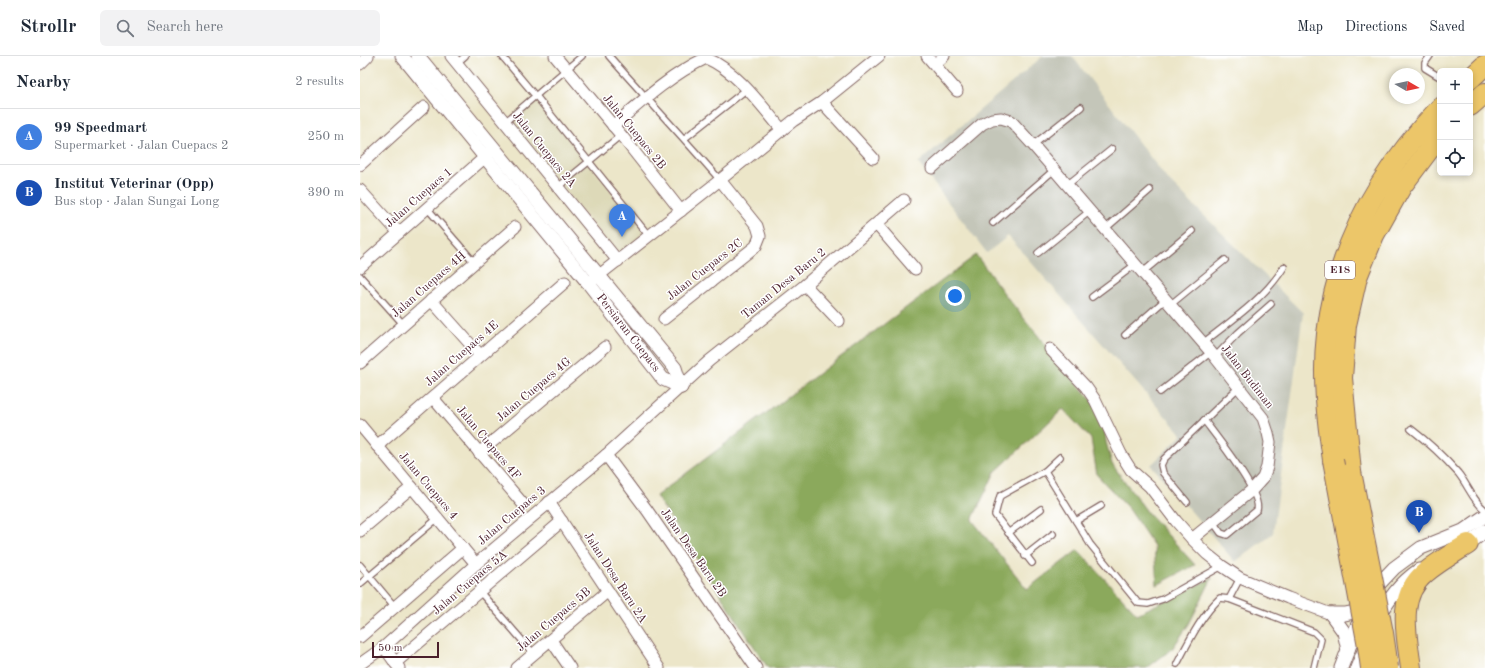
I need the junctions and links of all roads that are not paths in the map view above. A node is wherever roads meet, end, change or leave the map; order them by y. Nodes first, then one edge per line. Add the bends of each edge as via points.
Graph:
1 (368, 56) edge
2 (402, 56) edge
3 (418, 56) edge
4 (502, 56) edge
5 (555, 56) edge
6 (582, 56) edge
7 (609, 56) edge
8 (879, 56) edge
9 (944, 56) edge
10 (1430, 56) edge
11 (457, 58) edge
12 (931, 60) edge
13 (360, 64) edge
14 (1485, 65) edge
15 (566, 69) junction
16 (1437, 75) edge
17 (1473, 76) edge
18 (747, 89) junction
19 (957, 91) dead end
20 (1485, 93) edge
21 (534, 94) junction
22 (646, 98) junction
23 (822, 102) junction
24 (1472, 104) edge
25 (424, 107) dead end
26 (1081, 107) dead end
27 (1437, 111) edge
28 (505, 122) junction
29 (613, 126) junction
30 (782, 130) junction
31 (621, 135) junction
32 (685, 138) junction
33 (1437, 139) edge
34 (1033, 145) junction
35 (1112, 149) dead end
36 (490, 153) junction
37 (873, 158) dead end
38 (589, 162) junction
39 (360, 165) edge
40 (932, 168) dead end
41 (1054, 170) junction
42 (720, 180) junction
43 (1067, 185) junction
44 (558, 187) junction
45 (360, 190) edge
46 (1150, 190) dead end
47 (904, 200) dead end
48 (427, 208) junction
49 (680, 211) junction
50 (1090, 212) junction
51 (993, 223) dead end
52 (876, 225) junction
53 (515, 227) dead end
54 (1105, 229) junction
55 (1192, 231) dead end
56 (399, 233) junction
57 (649, 236) junction
58 (1038, 253) dead end
59 (1225, 260) dead end
60 (618, 261) junction
61 (474, 262) junction
62 (360, 267) edge
63 (1284, 267) dead end
64 (1140, 268) junction
65 (915, 269) dead end
66 (599, 275) junction
67 (360, 276) edge
68 (565, 282) dead end
69 (589, 284) junction
70 (805, 285) junction
71 (1092, 297) dead end
72 (431, 300) junction
73 (1168, 302) junction
74 (1271, 304) dead end
75 (664, 319) dead end
76 (839, 321) dead end
77 (404, 325) junction
78 (1125, 335) dead end
79 (1203, 343) junction
80 (605, 347) dead end
81 (1050, 349) dead end
82 (1213, 354) junction
83 (480, 356) junction
84 (360, 362) edge
85 (681, 387) junction
86 (1239, 387) junction
87 (1160, 392) dead end
88 (432, 398) junction
89 (1204, 420) junction
90 (360, 425) edge
91 (1411, 429) dead end
92 (377, 446) junction
93 (479, 453) junction
94 (606, 455) junction
95 (1060, 457) dead end
96 (1045, 471) junction
97 (412, 487) junction
98 (1252, 490) junction
99 (549, 502) junction
100 (1187, 502) dead end
101 (523, 504) dead end
102 (1101, 506) dead end
103 (1041, 509) dead end
104 (1485, 510) edge
105 (1485, 516) edge
106 (438, 518) junction
107 (562, 521) junction
108 (1076, 522) junction
109 (1213, 522) junction
110 (360, 531) edge
111 (1008, 532) junction
112 (1485, 532) edge
113 (1053, 534) dead end
114 (1192, 540) junction
115 (1468, 544) junction
116 (463, 548) junction
117 (1025, 556) junction
118 (1032, 563) dead end
119 (476, 564) junction
120 (360, 565) edge
121 (1222, 566) junction
122 (370, 576) junction
123 (1240, 578) junction
124 (360, 584) edge
125 (608, 591) junction
126 (480, 592) junction
127 (1229, 599) junction
128 (395, 606) junction
129 (1364, 610) junction
130 (1331, 614) junction
131 (360, 637) edge
132 (551, 640) junction
133 (384, 647) junction
134 (1348, 650) junction
135 (534, 654) junction
136 (360, 664) edge
137 (1177, 664) dead end
138 (397, 666) edge
139 (517, 668) edge
140 (570, 668) edge
141 (659, 668) edge
142 (756, 668) edge
143 (1314, 668) edge
144 (1341, 668) edge
145 (1357, 668) edge
146 (1371, 668) edge
147 (1388, 668) edge
148 (1411, 668) edge

1 - 13 street
2 - 36 street, Persiaran Cuepacs
3 - 36 street, Persiaran Cuepacs
4 - 21 lane
5 - 15 street, Jalan Cuepacs 2B
6 - 15 lane
7 - 22 lane
8 - 23 street
9 - 12 street
10 - 16 lane via 1425,68
11 - 28 street, Jalan Cuepacs 2A
12 - 19 street
14 - 17 highway
15 - 21 lane
15 - 29 street, Jalan Cuepacs 2B
18 - 22 street via 717,63 706,58
18 - 30 street
18 - 32 lane
20 - 24 highway
21 - 28 lane
21 - 38 lane
22 - 29 street
22 - 32 lane
23 - 30 street
23 - 37 street
25 - 39 street
26 - 34 lane
27 - 146 highway, E18, bridge via 1416,133 1364,212 1346,252 1333,295 1327,335 1325,380 1333,460
28 - 44 street, Jalan Cuepacs 2A
29 - 31 street, Jalan Cuepacs 2B
30 - 42 street
31 - 38 lane
31 - 49 street, Jalan Cuepacs 2B
32 - 42 lane
33 - 147 highway, E18, bridge via 1401,188 1374,235 1357,277 1346,326 1342,378 1351,472
34 - 40 street, Jalan Budiman via 1011,121 992,119 982,124
34 - 41 street, Jalan Budiman
35 - 43 lane
36 - 48 street, Jalan Cuepacs 1
36 - 66 street, Persiaran Cuepacs
36 - 69 street, Persiaran Cuepacs
38 - 44 lane
38 - 57 lane
41 - 43 street, Jalan Budiman
41 - 51 lane
42 - 49 street
42 - 75 street, Jalan Cuepacs 2C via 757,226 760,236 756,246
43 - 50 street, Jalan Budiman
44 - 60 street, Jalan Cuepacs 2A
45 - 56 street
46 - 54 lane
47 - 52 street, Taman Desa Baru 2
48 - 56 street, Jalan Cuepacs 1
48 - 61 lane
49 - 57 street
50 - 54 street, Jalan Budiman
50 - 58 lane
52 - 65 street
52 - 70 street, Taman Desa Baru 2
53 - 61 street, Jalan Cuepacs 4H
54 - 64 street, Jalan Budiman
55 - 64 lane
56 - 62 street, Jalan Cuepacs 1
57 - 60 street
59 - 73 lane
60 - 66 street
61 - 72 street, Jalan Cuepacs 4H
63 - 79 lane via 1265,292
64 - 71 lane
64 - 73 street, Jalan Budiman
66 - 69 street
66 - 85 street, Persiaran Cuepacs via 675,368
67 - 77 lane
68 - 83 street, Jalan Cuepacs 4E
69 - 85 street, Persiaran Cuepacs via 663,379
70 - 76 street
70 - 85 street, Taman Desa Baru 2
72 - 77 street, Jalan Cuepacs 4H
72 - 83 street
73 - 78 lane
73 - 79 street, Jalan Budiman
74 - 82 lane
77 - 84 street, Jalan Cuepacs 4H
79 - 82 street, Jalan Budiman
80 - 93 street, Jalan Cuepacs 4G
81 - 114 street via 1095,400 1131,470 1150,487
82 - 86 street, Jalan Budiman
82 - 87 lane
83 - 88 street, Jalan Cuepacs 4E
85 - 94 street, Jalan Cuepacs 3
86 - 89 lane
86 - 98 street, Jalan Budiman via 1263,418 1270,442 1263,478
88 - 92 street, Jalan Cuepacs 4E
88 - 93 street, Jalan Cuepacs 4F
89 - 98 lane
89 - 100 lane via 1164,459 1162,465 1163,473
90 - 92 street, Jalan Cuepacs 4
91 - 104 lane via 1430,444 1459,474 1478,505
92 - 97 street, Jalan Cuepacs 4
93 - 101 street, Jalan Cuepacs 4F
94 - 99 street, Jalan Cuepacs 3
94 - 142 street, Jalan Desa Baru 2B
95 - 96 lane
96 - 108 lane
96 - 111 lane via 1000,496 995,515
97 - 106 street, Jalan Cuepacs 4
97 - 110 street
98 - 109 street, Jalan Budiman
98 - 109 lane via 1258,504 1257,510 1227,535 1221,533
99 - 107 street, Jalan Desa Baru 2A
99 - 119 street, Jalan Cuepacs 3
102 - 108 lane
103 - 111 lane
105 - 129 street via 1462,532 1421,548 1394,568 1378,585
106 - 116 street, Jalan Cuepacs 4
106 - 122 lane
107 - 125 street, Jalan Desa Baru 2A
107 - 126 street, Jalan Cuepacs 5A
108 - 121 lane via 1090,544 1138,603 1148,604 1163,598
109 - 114 street, Jalan Budiman
111 - 117 lane
112 - 115 street
113 - 117 lane
114 - 121 street
115 - 145 street via 1437,558 1411,575 1392,595 1375,624
115 - 148 highway via 1424,573 1413,587 1407,602 1405,622
116 - 119 street, Jalan Cuepacs 4
116 - 128 street
117 - 118 lane
119 - 133 street, Jalan Cuepacs 3
120 - 122 lane
121 - 123 street
122 - 124 lane
122 - 128 lane
123 - 127 lane
123 - 130 street
125 - 132 street, Jalan Cuepacs 5B
125 - 141 street, Jalan Desa Baru 2A
126 - 135 lane
126 - 138 street, Jalan Cuepacs 5A
127 - 137 lane via 1220,598 1215,604 1191,636
127 - 143 lane via 1314,632 1321,639
128 - 131 street
129 - 130 street
129 - 134 street
130 - 134 street via 1344,632
132 - 135 street, Jalan Cuepacs 5B
132 - 140 street
133 - 136 street, Jalan Cuepacs 3
133 - 138 street
134 - 144 street
135 - 139 street, Jalan Cuepacs 5B

